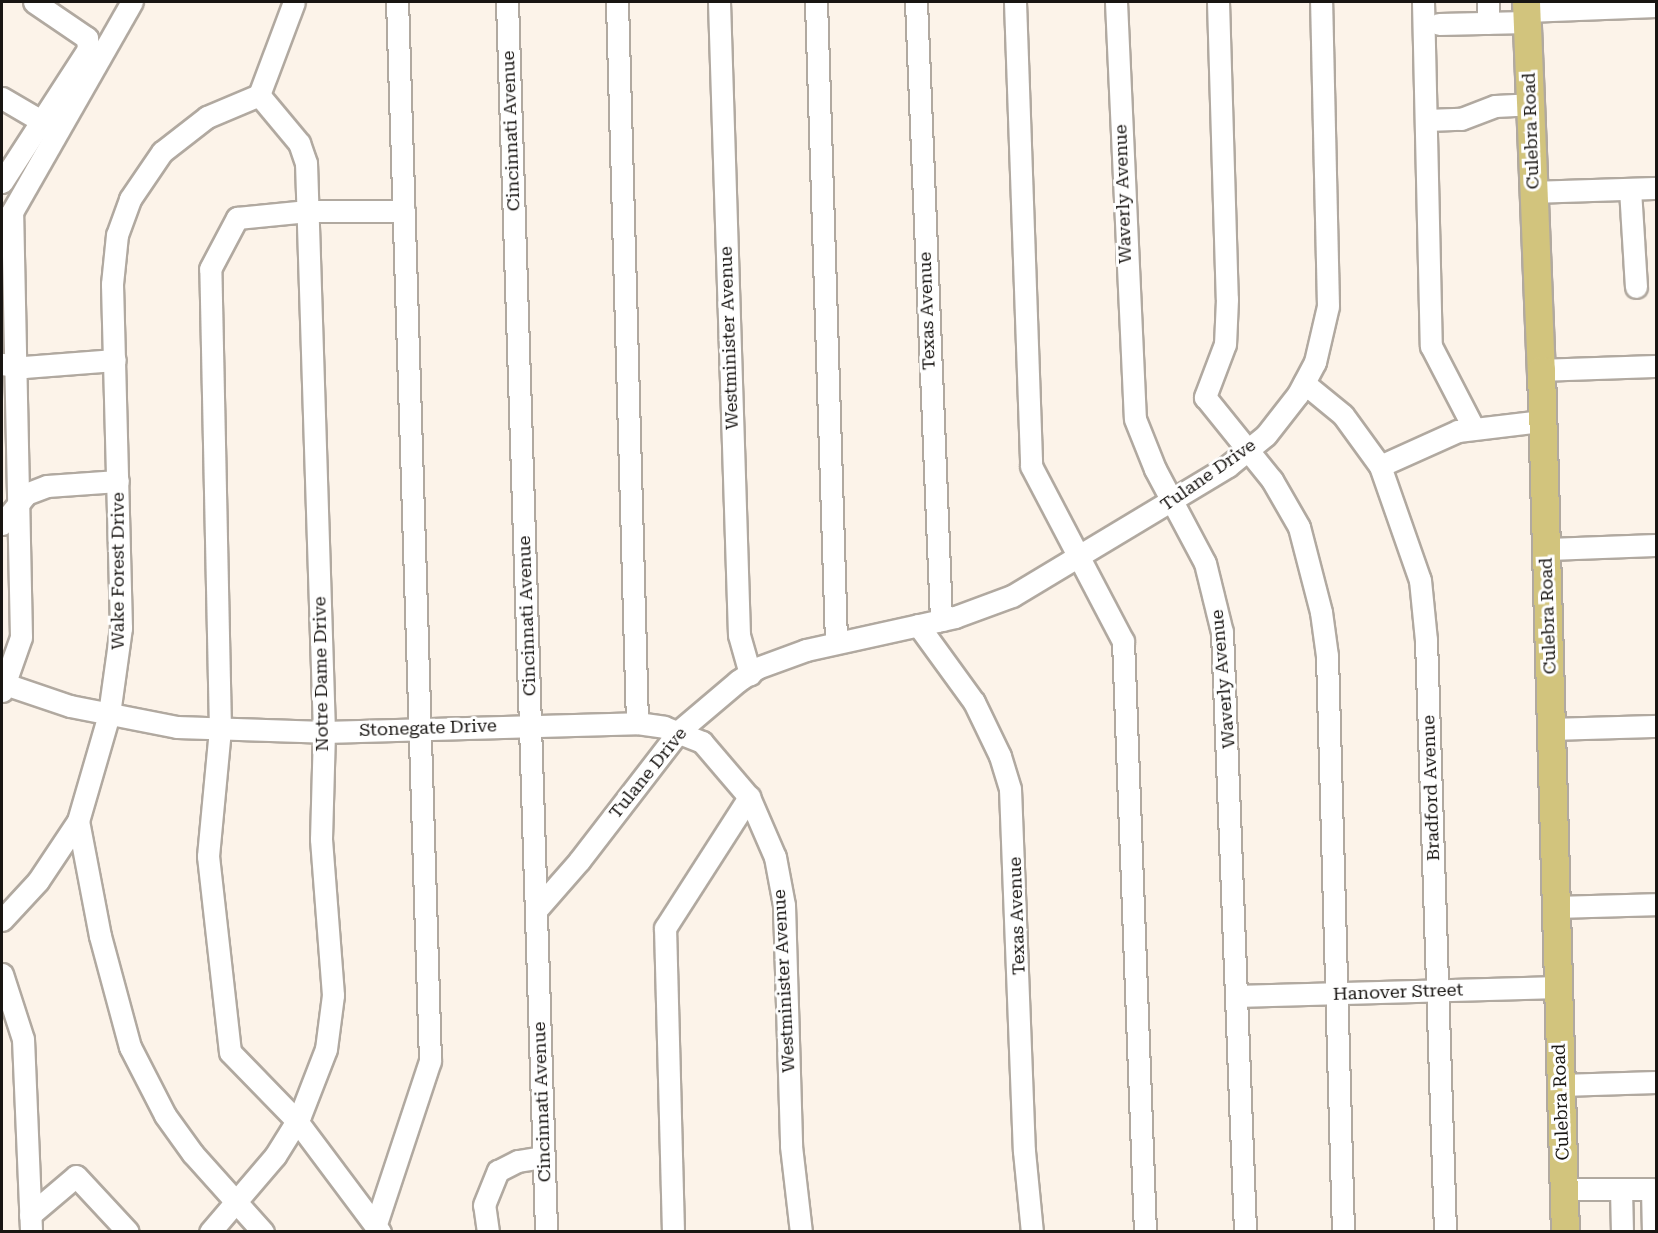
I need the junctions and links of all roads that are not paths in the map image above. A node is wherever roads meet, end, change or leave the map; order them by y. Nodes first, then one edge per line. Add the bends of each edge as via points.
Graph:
1 (34, 2) edge
2 (132, 2) edge
3 (294, 2) edge
4 (397, 2) edge
5 (507, 2) edge
6 (617, 2) edge
7 (719, 2) edge
8 (816, 2) edge
9 (916, 2) edge
10 (1015, 2) edge
11 (1116, 2) edge
12 (1218, 2) edge
13 (1321, 2) edge
14 (1423, 2) edge
15 (1431, 2) edge
16 (1488, 2) edge
17 (1592, 5) edge
18 (1656, 6) edge
19 (1526, 11) edge
20 (1488, 23) junction
21 (1439, 24) dead end
22 (259, 95) junction
23 (2, 98) edge
24 (1530, 104) junction
25 (1432, 120) junction
26 (42, 122) junction
27 (2, 182) edge
28 (1656, 188) edge
29 (1630, 189) junction
30 (1533, 192) junction
31 (308, 211) junction
32 (404, 211) junction
33 (1636, 287) dead end
34 (115, 360) junction
35 (9, 365) edge
36 (1656, 366) edge
37 (1541, 370) junction
38 (1304, 383) junction
39 (1542, 421) junction
40 (1473, 427) junction
41 (1249, 449) junction
42 (1380, 466) junction
43 (118, 481) junction
44 (20, 500) junction
45 (1173, 501) junction
46 (2, 524) edge
47 (1656, 545) edge
48 (1546, 549) junction
49 (1080, 557) junction
50 (941, 620) junction
51 (918, 625) junction
52 (836, 642) junction
53 (750, 674) junction
54 (2, 686) edge
55 (109, 714) junction
56 (637, 723) junction
57 (531, 724) junction
58 (1656, 726) edge
59 (420, 728) junction
60 (1552, 729) junction
61 (220, 730) junction
62 (679, 731) junction
63 (324, 732) junction
64 (749, 797) junction
65 (78, 821) junction
66 (1656, 904) edge
67 (1557, 907) junction
68 (537, 909) junction
69 (2, 920) edge
70 (2, 974) edge
71 (1558, 987) junction
72 (1438, 991) junction
73 (1337, 993) junction
74 (1237, 996) junction
75 (1656, 1082) edge
76 (1561, 1085) junction
77 (297, 1121) junction
78 (544, 1157) junction
79 (1564, 1189) junction
80 (1621, 1189) junction
81 (235, 1203) junction
82 (31, 1223) edge
83 (378, 1228) edge
84 (128, 1232) edge
85 (210, 1232) edge
86 (263, 1232) edge
87 (488, 1232) edge
88 (546, 1232) edge
89 (673, 1232) edge
90 (801, 1232) edge
91 (1032, 1232) edge
92 (1145, 1232) edge
93 (1245, 1232) edge
94 (1343, 1232) edge
95 (1445, 1232) edge
96 (1565, 1232) edge
97 (1622, 1232) edge
98 (1653, 1232) edge

1 - 26 street via 87,38 88,49
2 - 35 street via 12,212
3 - 22 street
4 - 32 street
5 - 57 street, Cincinnati Avenue
6 - 56 street
7 - 53 street, Westminister Avenue via 739,635
8 - 52 street
9 - 50 street, Texas Avenue
10 - 49 street via 1030,466
11 - 45 street, Waverly Avenue via 1130,390 1143,444
12 - 41 street via 1227,298 1225,344 1205,397
13 - 38 street, Tulane Drive via 1328,306 1315,362
14 - 25 street
15 - 25 street
16 - 20 street
17 - 18 street
17 - 19 street
19 - 20 street
19 - 24 main road, Culebra Road
20 - 21 street
22 - 31 street, Notre Dame Drive via 299,143 306,163
22 - 34 street, Wake Forest Drive via 207,117 176,139 150,167 130,199 114,254
23 - 26 street
24 - 25 street via 1495,106 1467,118
24 - 30 main road, Culebra Road
25 - 40 street via 1431,346
26 - 27 street
28 - 29 street
29 - 30 street
29 - 33 street
30 - 37 main road, Culebra Road
31 - 32 street
31 - 61 street via 237,218 210,268
31 - 63 street, Notre Dame Drive
32 - 59 street
34 - 35 street
34 - 43 street, Wake Forest Drive
35 - 44 street
36 - 37 street
37 - 39 main road, Culebra Road
38 - 41 street, Tulane Drive via 1287,410
38 - 42 street, Bradford Avenue via 1343,415
39 - 40 street
39 - 48 main road, Culebra Road
40 - 42 street via 1438,438
41 - 45 street, Tulane Drive
41 - 73 street via 1299,527 1321,612 1327,656
42 - 72 street, Bradford Avenue via 1420,580 1426,640
43 - 44 street via 47,486
43 - 55 street, Wake Forest Drive via 121,628
44 - 46 street
44 - 54 street via 21,637
45 - 49 street, Tulane Drive
45 - 74 street, Waverly Avenue via 1205,562 1222,632
47 - 48 street
48 - 60 main road, Culebra Road
49 - 50 street, Tulane Drive via 1012,596
49 - 92 street via 1123,641
50 - 51 street, Tulane Drive
51 - 52 street, Tulane Drive
51 - 91 street, Texas Avenue via 974,702 1000,756 1010,789 1024,1151
52 - 53 street, Tulane Drive via 777,660
53 - 62 street, Tulane Drive
54 - 55 street, Stonegate Drive
55 - 61 street, Stonegate Drive via 150,724
55 - 65 street, Wake Forest Drive
56 - 57 street, Stonegate Drive
56 - 62 street, Stonegate Drive
57 - 59 street, Stonegate Drive
57 - 68 street, Cincinnati Avenue
58 - 60 street
59 - 63 street, Stonegate Drive
59 - 83 street via 430,1061
60 - 67 main road, Culebra Road
61 - 63 street, Stonegate Drive
61 - 77 street via 208,856 230,1052
62 - 64 street, Westminister Avenue via 702,742
62 - 68 street, Tulane Drive
63 - 77 street, Notre Dame Drive via 321,839 333,995 326,1049
64 - 89 street via 665,928
64 - 90 street, Westminister Avenue via 770,838 784,904 791,1146
65 - 69 street via 38,881
65 - 81 street, Wake Forest Drive via 100,936 130,1047 165,1115
66 - 67 street
67 - 71 main road, Culebra Road
68 - 78 street, Cincinnati Avenue
70 - 82 street via 22,1039
71 - 72 street, Hanover Street
71 - 76 main road, Culebra Road
72 - 73 street, Hanover Street
72 - 95 street, Bradford Avenue
73 - 74 street, Hanover Street
73 - 94 street
74 - 93 street, Waverly Avenue
75 - 76 street
76 - 79 main road, Culebra Road
77 - 81 street, Notre Dame Drive via 275,1156
77 - 83 street
78 - 87 street via 518,1161 498,1171 484,1205
78 - 88 street, Cincinnati Avenue
79 - 80 street
79 - 96 main road, Culebra Road
80 - 97 street
80 - 98 street via 1652,1189
81 - 85 street, Notre Dame Drive
81 - 86 street, Wake Forest Drive
82 - 84 street via 76,1176

